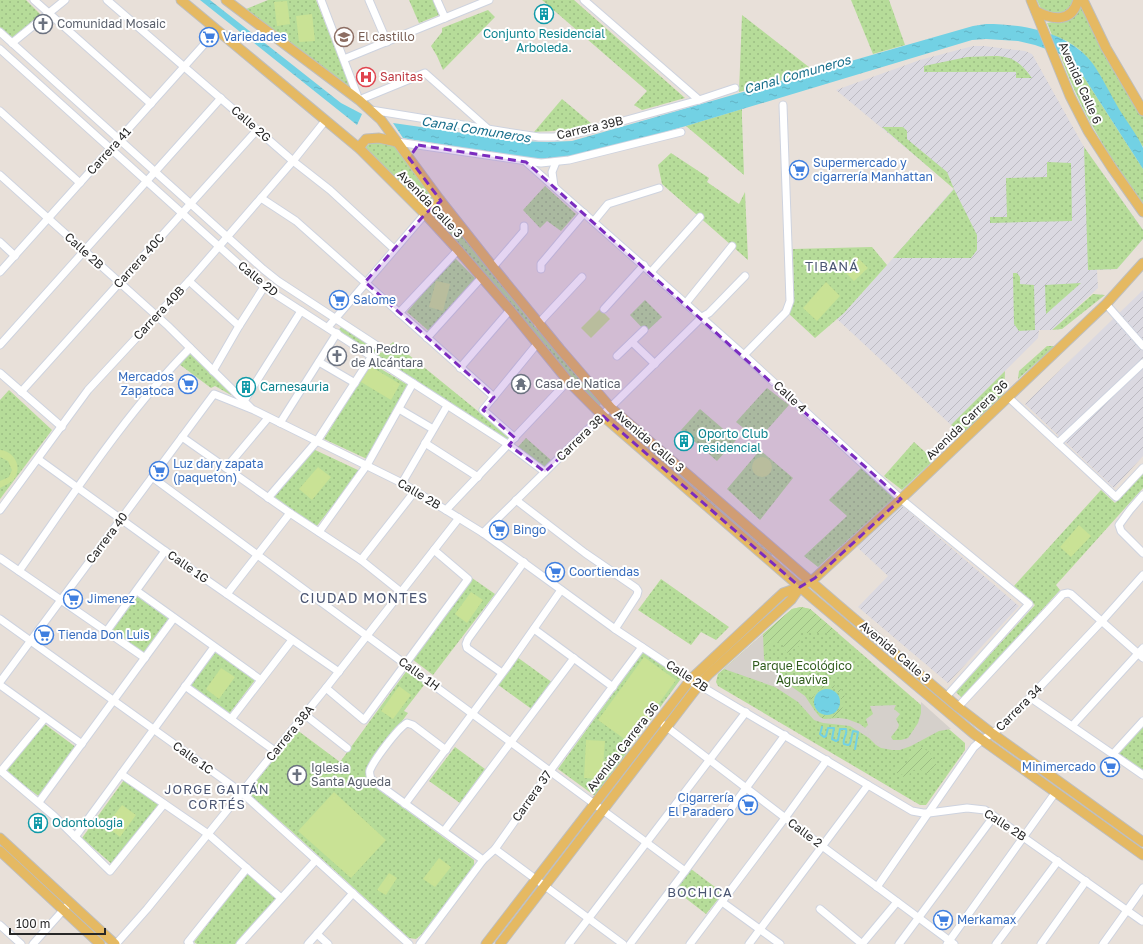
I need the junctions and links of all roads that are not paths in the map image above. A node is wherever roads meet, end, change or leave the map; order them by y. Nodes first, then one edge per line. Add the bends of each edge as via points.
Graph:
1 (34, 0) edge
2 (65, 0) edge
3 (107, 0) edge
4 (181, 0) edge
5 (226, 0) edge
6 (320, 0) edge
7 (369, 0) edge
8 (437, 0) edge
9 (489, 0) edge
10 (584, 0) edge
11 (1031, 0) edge
12 (1078, 0) edge
13 (1083, 0) edge
14 (480, 2) edge
15 (50, 14) junction
16 (1038, 15) junction
17 (445, 18) junction
18 (217, 30) junction
19 (0, 32) edge
20 (387, 42) junction
21 (12, 43) junction
22 (0, 49) edge
23 (344, 59) junction
24 (184, 66) junction
25 (735, 88) dead end
26 (221, 98) junction
27 (360, 100) junction
28 (698, 100) junction
29 (151, 104) junction
30 (783, 105) dead end
31 (371, 110) junction
32 (0, 112) edge
33 (1143, 112) edge
34 (325, 121) junction
35 (487, 129) junction
36 (257, 130) junction
37 (681, 132) dead end
38 (119, 140) junction
39 (397, 142) junction
40 (418, 145) junction
41 (111, 148) junction
42 (360, 149) junction
43 (409, 158) junction
44 (293, 161) junction
45 (526, 162) junction
46 (556, 162) junction
47 (155, 172) junction
48 (0, 176) edge
49 (147, 181) junction
50 (80, 183) junction
51 (554, 186) junction
52 (659, 188) dead end
53 (260, 198) junction
54 (440, 200) junction
55 (190, 204) junction
56 (1143, 212) edge
57 (183, 213) junction
58 (584, 213) junction
59 (425, 214) junction
60 (700, 217) dead end
61 (48, 219) junction
62 (594, 221) junction
63 (524, 226) dead end
64 (226, 237) junction
65 (0, 242) edge
66 (219, 246) junction
67 (732, 246) dead end
68 (394, 249) junction
69 (458, 250) junction
70 (84, 251) junction
71 (15, 256) junction
72 (1143, 263) edge
73 (644, 265) junction
74 (493, 267) junction
75 (541, 269) dead end
76 (0, 272) edge
77 (651, 272) junction
78 (745, 276) dead end
79 (482, 277) junction
80 (582, 277) dead end
81 (189, 281) junction
82 (365, 282) junction
83 (120, 283) junction
84 (264, 287) junction
85 (686, 302) junction
86 (1106, 304) junction
87 (604, 309) dead end
88 (510, 310) junction
89 (301, 311) junction
90 (399, 313) junction
91 (156, 315) junction
92 (702, 317) junction
93 (335, 318) junction
94 (538, 324) junction
95 (239, 326) junction
96 (328, 327) junction
97 (644, 330) dead end
98 (337, 333) junction
99 (427, 338) junction
100 (632, 342) junction
101 (538, 344) junction
102 (0, 345) edge
103 (1143, 346) edge
104 (379, 347) dead end
105 (190, 348) junction
106 (744, 355) junction
107 (372, 356) junction
108 (617, 356) dead end
109 (319, 362) junction
110 (655, 364) junction
111 (1143, 364) edge
112 (460, 368) junction
113 (213, 371) junction
114 (0, 374) edge
115 (568, 381) junction
116 (355, 382) junction
117 (413, 384) junction
118 (21, 392) junction
119 (214, 394) joint
120 (494, 397) junction
121 (1008, 397) junction
122 (244, 400) junction
123 (447, 406) junction
124 (610, 408) junction
125 (399, 409) junction
126 (254, 410) junction
127 (603, 416) junction
128 (268, 418) junction
129 (280, 423) junction
130 (62, 427) junction
131 (433, 429) junction
132 (182, 437) junction
133 (515, 438) junction
134 (317, 441) junction
135 (425, 443) junction
136 (1058, 443) junction
137 (509, 445) junction
138 (38, 459) junction
139 (367, 465) junction
140 (226, 468) junction
141 (1143, 468) edge
142 (545, 472) junction
143 (152, 477) junction
144 (478, 477) junction
145 (402, 483) junction
146 (78, 488) junction
147 (415, 491) junction
148 (1143, 495) edge
149 (268, 498) junction
150 (901, 499) junction
151 (516, 500) junction
152 (0, 510) edge
153 (446, 510) junction
154 (290, 513) junction
155 (459, 518) junction
156 (121, 519) junction
157 (319, 532) junction
158 (483, 532) junction
159 (434, 550) junction
160 (165, 551) junction
161 (1143, 553) edge
162 (258, 555) junction
163 (0, 558) edge
164 (361, 560) junction
165 (524, 562) junction
166 (19, 571) junction
167 (1143, 575) edge
168 (810, 581) junction
169 (800, 587) junction
170 (561, 590) junction
171 (137, 591) junction
172 (401, 592) junction
173 (227, 594) junction
174 (61, 600) junction
175 (174, 618) junction
176 (0, 619) edge
177 (1102, 621) junction
178 (747, 626) junction
179 (534, 629) junction
180 (616, 629) junction
181 (106, 632) junction
182 (755, 633) junction
183 (367, 636) junction
184 (292, 640) junction
185 (30, 641) junction
186 (214, 646) junction
187 (642, 647) junction
188 (1142, 653) edge
189 (144, 658) junction
190 (574, 658) junction
191 (405, 664) junction
192 (339, 672) junction
193 (502, 673) junction
194 (920, 675) junction
195 (691, 679) junction
196 (261, 680) junction
197 (0, 682) edge
198 (913, 683) junction
199 (699, 684) junction
200 (0, 685) edge
201 (185, 686) junction
202 (613, 687) junction
203 (326, 688) junction
204 (946, 697) junction
205 (1031, 698) junction
206 (114, 700) junction
207 (958, 707) junction
208 (746, 712) junction
209 (472, 713) junction
210 (304, 714) junction
211 (45, 718) junction
212 (231, 719) junction
213 (658, 721) junction
214 (1143, 721) edge
215 (1072, 726) junction
216 (667, 727) junction
217 (154, 729) junction
218 (993, 734) junction
219 (785, 735) junction
220 (982, 740) junction
221 (511, 742) junction
222 (82, 744) junction
223 (347, 748) dead end
224 (446, 750) junction
225 (275, 751) junction
226 (1113, 754) junction
227 (709, 760) junction
228 (827, 760) junction
229 (550, 771) junction
230 (121, 774) junction
231 (1143, 775) edge
232 (868, 784) junction
233 (747, 789) junction
234 (241, 792) junction
235 (1055, 793) junction
236 (39, 802) junction
237 (164, 804) junction
238 (405, 804) junction
239 (595, 804) junction
240 (603, 810) junction
241 (929, 813) junction
242 (994, 816) junction
243 (785, 818) junction
244 (444, 831) junction
245 (208, 834) junction
246 (75, 837) junction
247 (1024, 837) junction
248 (0, 838) edge
249 (646, 842) junction
250 (1143, 842) edge
251 (822, 846) junction
252 (495, 849) junction
253 (0, 851) edge
254 (1143, 855) edge
255 (316, 860) junction
256 (483, 860) junction
257 (1058, 861) junction
258 (247, 868) junction
259 (685, 871) junction
260 (536, 879) junction
261 (1086, 881) junction
262 (545, 886) junction
263 (877, 887) junction
264 (1143, 888) edge
265 (353, 893) junction
266 (282, 898) junction
267 (722, 902) junction
268 (897, 902) junction
269 (67, 906) junction
270 (820, 909) dead end
271 (1127, 910) junction
272 (918, 917) junction
273 (589, 919) junction
274 (1142, 921) edge
275 (0, 925) edge
276 (760, 930) junction
277 (317, 934) junction
278 (189, 943) edge
279 (950, 943) edge
280 (21, 944) edge
281 (33, 944) edge
282 (100, 944) edge
283 (115, 944) edge
284 (240, 944) edge
285 (308, 944) edge
286 (328, 944) edge
287 (409, 944) edge
288 (420, 944) edge
289 (486, 944) edge
290 (500, 944) edge
291 (570, 944) edge
292 (623, 944) edge
293 (630, 944) edge
294 (690, 944) edge
295 (749, 944) edge
296 (780, 944) edge
297 (862, 944) edge
298 (899, 944) edge
299 (996, 944) edge
300 (1041, 944) edge
301 (1103, 944) edge

1 - 15 street
2 - 15 street
3 - 24 street, Calle 2G
4 - 18 main road, Avenida Calle 3
5 - 27 main road, Avenida Calle 3
6 - 23 street
7 - 20 street
8 - 17 street
9 - 14 street
10 - 28 street
11 - 16 main road, Avenida Calle 6
12 - 16 main road via 1075,9 1065,17
13 - 33 main road via 1106,48
14 - 17 street
15 - 21 street
15 - 29 street
16 - 56 main road, Avenida Calle 6 via 1070,96 1088,131
17 - 20 street
18 - 24 street, Carrera 41
18 - 34 main road, Avenida Calle 3
19 - 21 street, Calle 2D
20 - 23 street
21 - 38 street, Calle 2D
22 - 41 street, Calle 2D
23 - 27 street
24 - 26 street, Calle 2G
24 - 29 street, Carrera 41
25 - 28 street, Carrera 39B
26 - 36 street, Calle 2G
26 - 47 street
27 - 31 main road, Avenida Calle 3
27 - 35 street via 425,73
28 - 35 street, Carrera 39B via 568,136 539,137
29 - 38 street, Carrera 41
30 - 106 street via 788,307
31 - 35 street, Carrera 39B
31 - 39 main road, Avenida Calle 3
32 - 50 street
34 - 42 main road, Avenida Calle 3
34 - 44 street, Carrera 40B
36 - 44 street, Calle 2G
36 - 55 street, Carrera 40C
37 - 46 street
38 - 41 street, Carrera 41
38 - 47 street, Calle 2D
39 - 40 street
39 - 42 main road via 379,138 366,139
39 - 43 main road, Avenida Calle 3
40 - 43 street
40 - 45 street
41 - 49 street, Calle 2D
41 - 50 street, Carrera 41
42 - 59 main road, Avenida Calle 3
43 - 54 main road, Avenida Calle 3
44 - 53 street, Carrera 40B
44 - 68 street, Calle 2G via 330,190
45 - 46 street
45 - 51 street, Calle 4
46 - 51 street via 552,172
47 - 49 street
47 - 55 street, Calle 2D
48 - 61 street, Calle 2B
49 - 57 street, Calle 2D
49 - 70 street
50 - 61 street, Carrera 41
51 - 58 street, Calle 4
52 - 62 street via 608,204
53 - 64 street, Carrera 40B
53 - 82 street via 296,221
54 - 59 main road via 434,209
54 - 74 main road, Avenida Calle 3
55 - 57 street, Carrera 40C
55 - 64 street, Calle 2D
57 - 66 street, Calle 2D
57 - 83 street, Carrera 40C
58 - 62 street, Calle 4
58 - 75 street via 542,264
59 - 68 street
59 - 69 main road, Avenida Calle 3
60 - 77 street
61 - 70 street, Calle 2B
61 - 71 street, Carrera 41
62 - 73 street, Calle 4
63 - 74 street via 524,232
64 - 66 street, Carrera 40B
64 - 93 street, Calle 2D via 278,281
65 - 71 street
66 - 81 street, Carrera 40B
66 - 84 street, Calle 2D
67 - 85 street
68 - 82 street
69 - 79 main road, Avenida Calle 3
69 - 90 street
70 - 83 street, Calle 2B
70 - 102 street
71 - 76 street, Carrera 41
72 - 86 main road, Avenida Carrera 36
73 - 77 street, Calle 4
73 - 87 street
74 - 94 main road, Avenida Calle 3
77 - 85 street, Calle 4
78 - 92 street, Carrera 38
79 - 88 main road, Avenida Calle 3
79 - 99 street
80 - 94 street
81 - 91 street, Carrera 40B
81 - 95 street
82 - 90 street
82 - 93 street
83 - 91 street, Calle 2B
83 - 118 street, Carrera 40C
84 - 89 street, Calle 2D
84 - 95 street
85 - 92 street, Calle 4
86 - 103 street
86 - 121 main road, Avenida Carrera 36
88 - 101 main road, Avenida Calle 3
88 - 112 street
89 - 96 street, Calle 2D
89 - 122 street
90 - 99 street
91 - 105 street, Calle 2B
91 - 130 street, Carrera 40B via 88,390
92 - 106 street, Calle 4
92 - 110 street, Carrera 38
93 - 96 street
93 - 104 street, Calle 2D
94 - 124 main road, Avenida Calle 3
95 - 113 street
96 - 98 street, Calle 2D
97 - 100 street
98 - 107 street, Calle 2D
98 - 109 street
99 - 112 street
100 - 108 street
100 - 110 street
101 - 115 main road, Avenida Calle 3
101 - 120 street
105 - 113 street, Calle 2B
105 - 146 street via 128,421
106 - 150 street, Calle 4
107 - 116 street
107 - 117 street, Calle 2D
109 - 116 street
109 - 129 street
110 - 124 street, Carrera 38
111 - 136 street
112 - 120 street
113 - 122 street, Calle 2B
114 - 118 street
115 - 127 main road, Avenida Calle 3
115 - 133 street
116 - 134 street
117 - 123 street, Calle 2D
117 - 125 street
118 - 130 street
119 - 126 street, Calle 2B
119 - 132 street, Carrera 40
120 - 133 street via 483,410
121 - 136 street
121 - 150 main road, Avenida Carrera 36
122 - 126 street, Calle 2B
123 - 131 street
123 - 137 street, Calle 2D
124 - 127 street, Carrera 38
124 - 168 main road, Avenida Calle 3
125 - 131 street
125 - 139 street
126 - 128 street, Calle 2B
127 - 142 street, Carrera 38
127 - 169 main road, Avenida Calle 3
128 - 129 street, Calle 2B
128 - 140 street
129 - 134 street, Calle 2B
130 - 138 street, Carrera 40B
131 - 135 street
132 - 140 street
132 - 143 street, Carrera 40
133 - 137 street
134 - 139 street, Calle 2B
134 - 149 street
135 - 144 street
135 - 145 street
136 - 141 street via 1116,497
137 - 142 street, Calle 2D
137 - 144 street
138 - 146 street, Calle 1G
138 - 152 street, Carrera 40B
139 - 145 street, Calle 2B
139 - 157 street
140 - 149 street
142 - 151 street, Carrera 38
143 - 156 street, Carrera 40
143 - 162 street, Calle 1H
144 - 153 street
145 - 147 street, Calle 2B
146 - 156 street, Calle 1G
146 - 166 street
147 - 153 street, Calle 2B
147 - 164 street
148 - 161 street via 1120,523 1119,528
149 - 154 street
150 - 168 main road, Avenida Carrera 36
150 - 204 street, Calle 4 via 1029,604
151 - 158 street, Carrera 38
151 - 180 street via 636,588 637,595
153 - 155 street, Calle 2B
154 - 157 street
154 - 162 street
155 - 158 street, Calle 2B
155 - 159 street, Carrera 38A
156 - 160 street, Calle 1G
156 - 174 street, Carrera 40
157 - 164 street
158 - 165 street, Calle 2B
159 - 172 street, Carrera 38A
159 - 191 street via 468,579
160 - 171 street
160 - 173 street, Calle 1G
162 - 173 street
162 - 183 street, Calle 1H
163 - 166 street
164 - 172 street
165 - 170 street, Calle 2B
165 - 193 street via 466,644
166 - 174 street
167 - 177 street, Carrera 34
168 - 169 main road, Avenida Carrera 36
168 - 194 main road, Avenida Calle 3
169 - 178 main road, Avenida Carrera 36 via 783,593
169 - 182 main road, Avenida Carrera 36
169 - 198 main road, Avenida Calle 3
170 - 179 street
170 - 180 street, Calle 2B
171 - 175 street
171 - 181 street
172 - 183 street, Carrera 38A
173 - 184 street, Calle 1G
174 - 181 street
174 - 185 street, Carrera 40
175 - 186 street
175 - 189 street
176 - 185 street, Calle 1C
177 - 188 street
177 - 205 street, Carrera 34
177 - 207 street via 1071,594 1063,594
178 - 182 main road
178 - 195 main road, Avenida Carrera 36
179 - 190 street
179 - 193 street
180 - 187 street, Calle 2B
181 - 189 street
182 - 199 main road, Avenida Carrera 36
183 - 191 street, Calle 1H
183 - 192 street, Carrera 38A
184 - 192 street, Calle 1G
184 - 196 street
185 - 197 street, Carrera 40
185 - 206 street, Calle 1C
186 - 196 street
186 - 201 street
187 - 195 street, Calle 2B
187 - 202 street, Carrera 37
188 - 215 street
189 - 206 street
190 - 202 street
190 - 221 street
191 - 203 street via 364,720
191 - 209 street, Calle 1H
192 - 203 street, Carrera 38A
193 - 209 street
194 - 198 main road
194 - 204 main road, Avenida Calle 3
195 - 199 street, Calle 2B
195 - 213 main road, Avenida Carrera 36
196 - 212 street
198 - 220 main road, Avenida Calle 3
199 - 208 street, Calle 2B
199 - 216 main road, Avenida Carrera 36
200 - 211 street
201 - 212 street
201 - 217 street
202 - 229 street, Carrera 37
203 - 210 street, Carrera 38A
204 - 207 main road, Avenida Calle 3
205 - 215 street
205 - 218 street, Carrera 34
206 - 217 street, Calle 1C
206 - 222 street
207 - 218 main road, Avenida Calle 3
208 - 219 street, Calle 2B
208 - 227 street
209 - 221 street, Calle 1H
209 - 224 street
210 - 223 street
210 - 225 street, Carrera 38A
211 - 222 street
211 - 236 street via 1,771
212 - 225 street
213 - 216 street, Calle 2
213 - 239 main road, Avenida Carrera 36
214 - 226 street
215 - 226 street
216 - 227 street, Calle 2
216 - 240 main road, Avenida Carrera 36
217 - 230 street
217 - 234 street, Calle 1C
218 - 220 street, Carrera 34
218 - 250 main road, Avenida Calle 3
219 - 228 street, Calle 2B
219 - 233 street
220 - 235 main road, Avenida Calle 3
220 - 241 street, Carrera 34
221 - 229 street, Calle 1H
221 - 244 street
222 - 236 street
224 - 238 street
224 - 238 street via 407,723 389,741 370,769 369,775
225 - 234 street, Carrera 38A
226 - 231 street
227 - 233 street, Calle 2
227 - 249 street
228 - 232 street, Calle 2B
228 - 243 street
229 - 239 street, Calle 1H
229 - 252 street, Carrera 37
230 - 237 street
230 - 246 street
232 - 241 street, Calle 2B via 912,810
232 - 251 street
233 - 243 street, Calle 2
233 - 259 street
234 - 245 street, Carrera 38A
234 - 255 street, Calle 1C
235 - 247 street
235 - 254 main road, Avenida Calle 3
236 - 246 street
237 - 245 street
237 - 246 street via 110,871
238 - 244 street
239 - 240 street, Calle 1H
239 - 260 main road, Avenida Carrera 36
240 - 249 street, Calle 1H
240 - 262 main road, Avenida Carrera 36
241 - 242 street, Calle 2B via 967,808 985,810
241 - 263 street, Carrera 34
242 - 247 street, Calle 2B
242 - 272 street
243 - 251 street, Calle 2
243 - 267 street
244 - 256 street
245 - 258 street
245 - 283 street, Carrera 38A
247 - 257 street, Calle 2B
247 - 279 street
248 - 269 main road
249 - 259 street, Calle 1H
249 - 273 street
251 - 263 street, Calle 2
251 - 276 street
252 - 256 street, Carrera 37
252 - 260 street
253 - 269 main road
255 - 265 street, Calle 1C
255 - 266 street
256 - 288 street, Carrera 37
257 - 261 street, Calle 2B
257 - 299 street
258 - 266 street
258 - 278 street
259 - 293 street
260 - 262 street
260 - 289 main road, Avenida Carrera 36
261 - 271 street, Calle 2B
261 - 300 street
262 - 273 street
262 - 290 main road, Avenida Carrera 36
263 - 268 street, Calle 2
264 - 271 street
265 - 277 street
265 - 287 street, Calle 1C
266 - 284 street
267 - 276 street
267 - 294 street
268 - 272 street, Calle 2
268 - 297 street
269 - 281 street
269 - 282 main road
269 - 283 main road
270 - 297 street
271 - 274 street, Calle 2B
271 - 301 street
272 - 279 street, Calle 2
272 - 298 street
273 - 291 street
273 - 292 street
275 - 280 street
276 - 295 street
276 - 296 street
277 - 285 street
277 - 286 street

